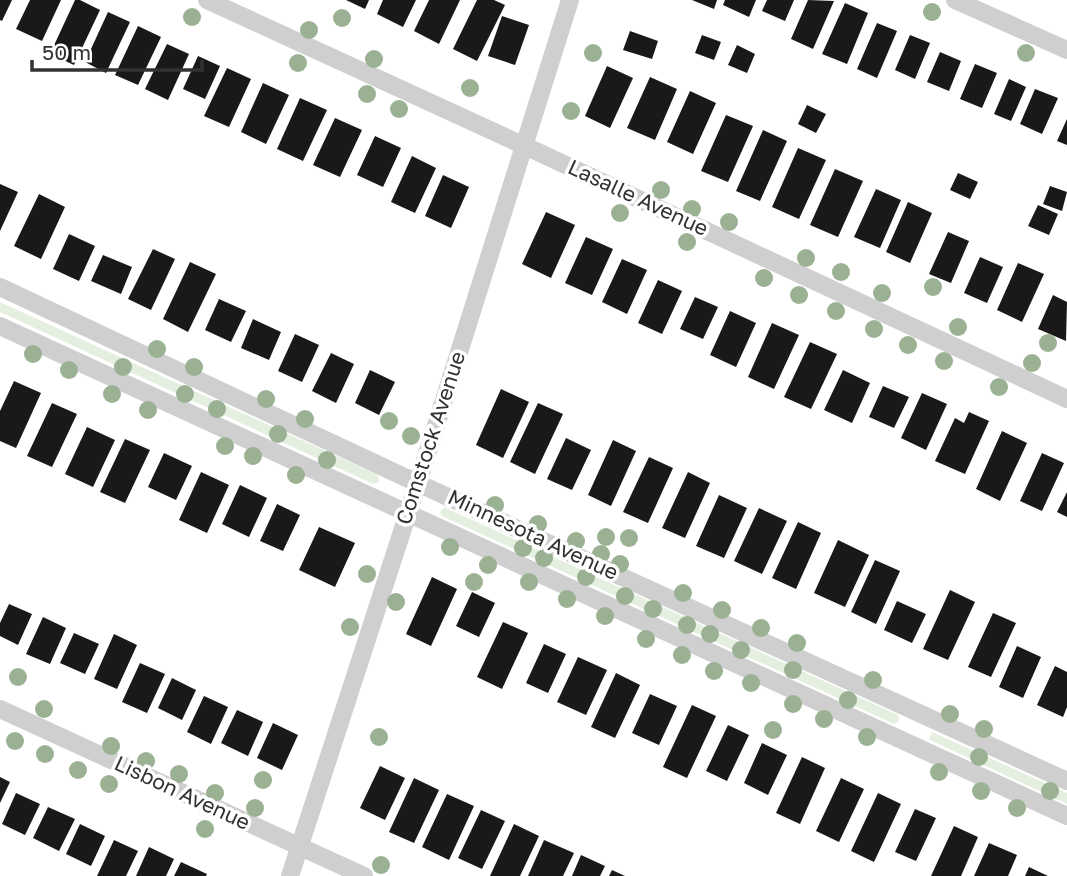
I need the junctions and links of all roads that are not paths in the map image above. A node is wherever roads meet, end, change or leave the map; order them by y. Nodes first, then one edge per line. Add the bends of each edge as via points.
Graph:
1 (207, 0) edge
2 (570, 0) edge
3 (955, 0) edge
4 (1067, 50) edge
5 (523, 144) junction
6 (0, 287) edge
7 (0, 326) edge
8 (1067, 399) edge
9 (417, 482) junction
10 (407, 512) junction
11 (0, 709) edge
12 (922, 714) junction
13 (909, 743) junction
14 (1067, 781) edge
15 (1067, 816) edge
16 (299, 847) junction
17 (290, 876) edge
18 (363, 876) edge

1 - 5 street, Lasalle Avenue
2 - 5 street, Comstock Avenue
3 - 4 street
5 - 8 street, Lasalle Avenue
5 - 9 street, Comstock Avenue
6 - 9 street, Minnesota Avenue
7 - 10 street, Minnesota Avenue
9 - 10 street, Comstock Avenue
9 - 12 street, Minnesota Avenue
10 - 13 street, Minnesota Avenue
10 - 16 street, Comstock Avenue
11 - 16 street, Lisbon Avenue
12 - 13 street
12 - 14 street, Minnesota Avenue
13 - 15 street, Minnesota Avenue
16 - 17 street, Comstock Avenue
16 - 18 street, Lisbon Avenue

